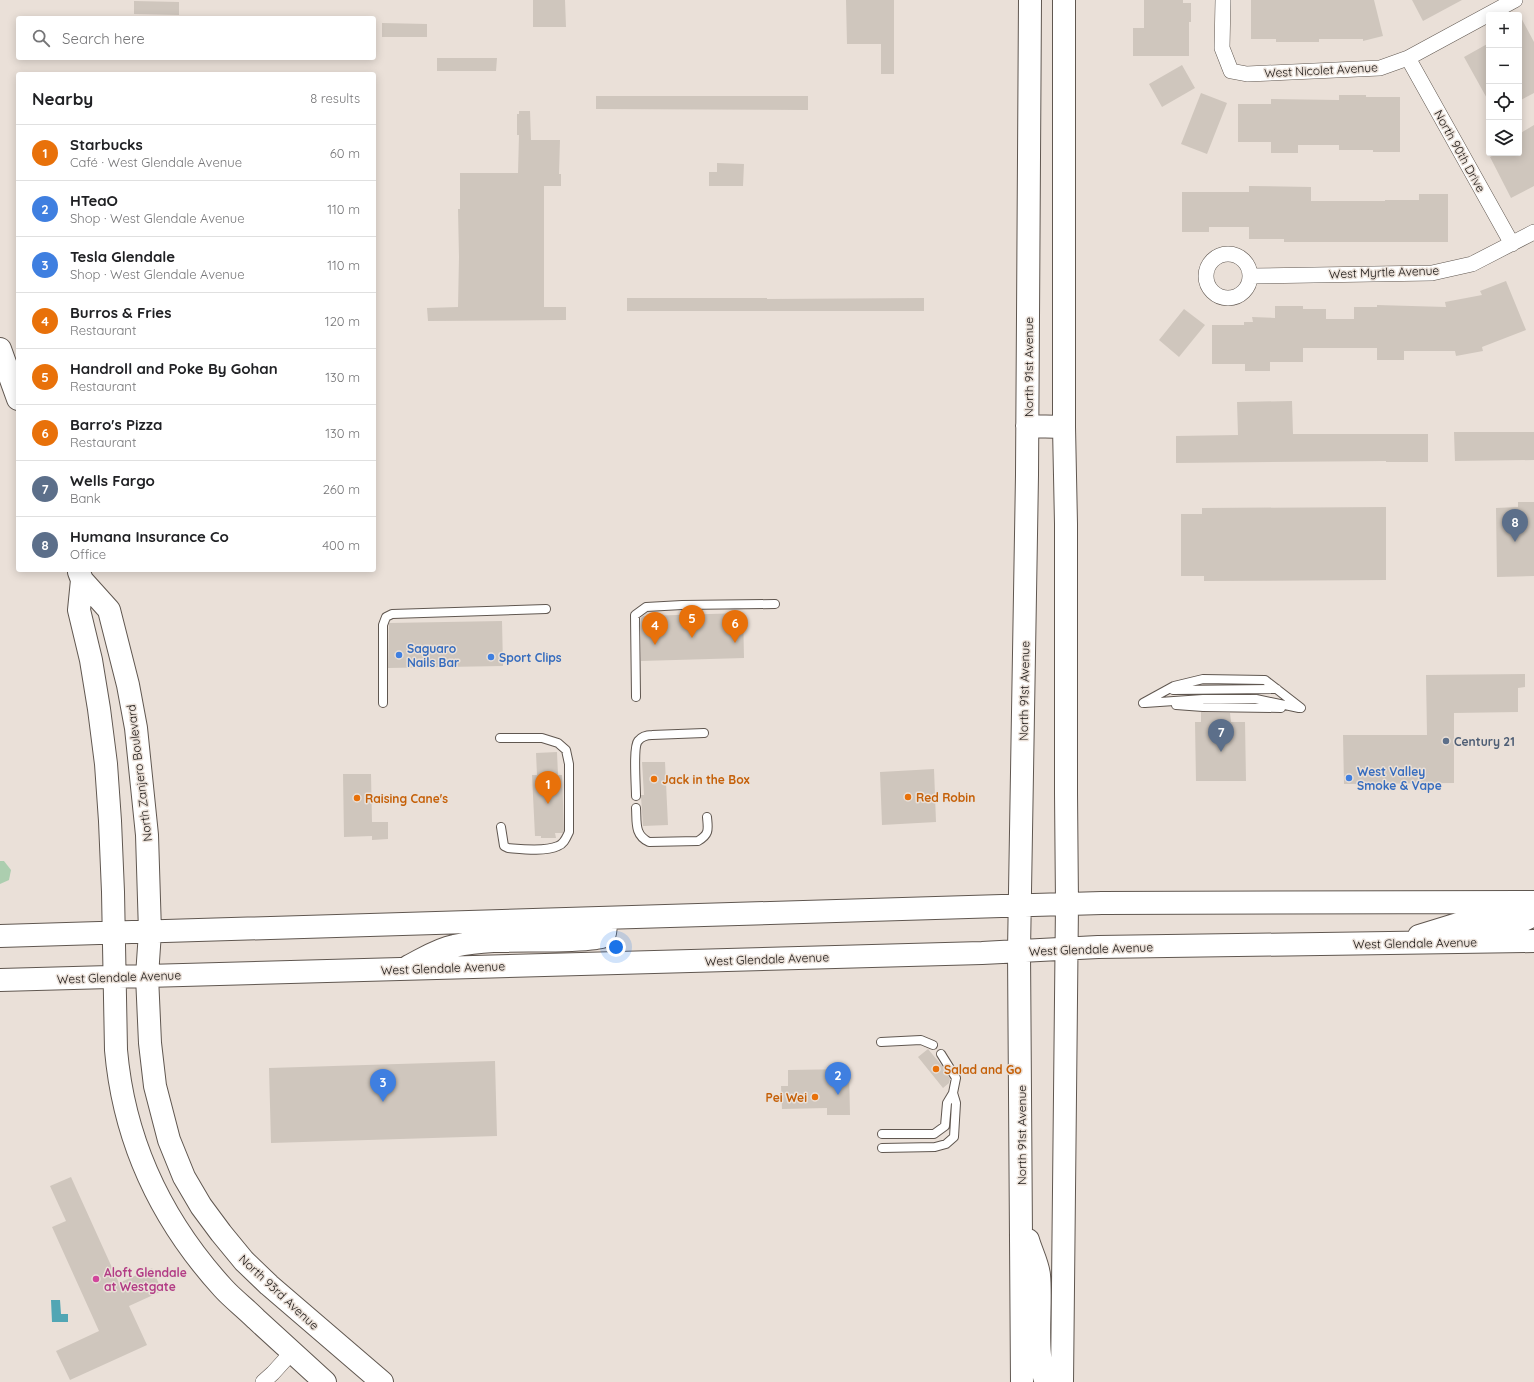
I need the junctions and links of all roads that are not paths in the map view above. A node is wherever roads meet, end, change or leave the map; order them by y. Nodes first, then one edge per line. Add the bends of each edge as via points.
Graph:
1 (1030, 0) edge
2 (1064, 0) edge
3 (1223, 0) edge
4 (1515, 0) edge
5 (1408, 58) junction
6 (1534, 232) edge
7 (1512, 244) junction
8 (1250, 276) dead end
9 (0, 349) edge
10 (16, 393) edge
11 (1027, 426) junction
12 (1064, 428) junction
13 (80, 575) edge
14 (775, 604) dead end
15 (546, 609) dead end
16 (636, 696) dead end
17 (383, 703) dead end
18 (1143, 703) joint
19 (704, 734) dead end
20 (500, 738) dead end
21 (636, 796) dead end
22 (636, 808) dead end
23 (707, 817) dead end
24 (501, 827) dead end
25 (1534, 902) edge
26 (1067, 904) junction
27 (1020, 905) junction
28 (1534, 915) edge
29 (607, 918) junction
30 (114, 932) junction
31 (150, 932) junction
32 (0, 936) edge
33 (1534, 941) edge
34 (1395, 943) junction
35 (1067, 949) junction
36 (1020, 951) junction
37 (402, 969) junction
38 (147, 976) junction
39 (115, 977) junction
40 (0, 980) edge
41 (881, 1042) dead end
42 (933, 1045) dead end
43 (941, 1054) dead end
44 (953, 1093) junction
45 (882, 1134) dead end
46 (882, 1148) dead end
47 (1022, 1222) junction
48 (292, 1352) junction
49 (263, 1382) edge
50 (325, 1382) edge
51 (382, 1382) edge
52 (1022, 1382) edge
53 (1046, 1382) edge
54 (1062, 1382) edge

1 - 11 main road, North 91st Avenue
2 - 12 main road
3 - 5 street, West Nicolet Avenue via 1222,48 1231,71 1247,74 1380,68
4 - 5 street, West Nicolet Avenue
5 - 7 street, North 90th Drive
6 - 7 street, West Myrtle Avenue
7 - 8 street, West Myrtle Avenue via 1472,264 1432,273
9 - 10 main road
11 - 12 main road
11 - 27 main road, North 91st Avenue
12 - 26 main road
13 - 30 main road, North Zanjero Boulevard via 79,610 91,660 106,764
13 - 31 main road, North Zanjero Boulevard via 110,610 133,711 146,814
14 - 16 lane via 646,607 635,615
15 - 17 lane via 392,614 386,617 383,625
18 - 18 lane via 1174,686 1203,679 1232,678 1265,680 1301,708 1256,699
19 - 21 lane via 643,736 637,742 635,750
20 - 24 lane via 542,738 558,743 566,750 569,764 569,832 566,840 558,846 549,848 508,848 504,846
22 - 23 lane via 638,832 641,838 649,842 698,841 705,837 708,831
25 - 26 main road
26 - 27 main road
26 - 35 main road
27 - 29 main road
27 - 36 main road, North 91st Avenue
28 - 34 main road via 1516,923 1458,924
29 - 31 main road
29 - 37 main road via 607,930 596,938 480,942 454,946 444,948
30 - 31 main road
30 - 32 main road
30 - 39 main road
31 - 38 main road, North 93rd Avenue
33 - 34 main road, West Glendale Avenue
34 - 35 main road, West Glendale Avenue
35 - 36 main road, West Glendale Avenue
35 - 54 main road
36 - 37 main road, West Glendale Avenue
36 - 47 main road, North 91st Avenue
37 - 38 main road, West Glendale Avenue
38 - 39 main road, West Glendale Avenue
38 - 51 main road, North 93rd Avenue via 152,1071 163,1121 184,1176 201,1206 244,1261
39 - 40 main road, West Glendale Avenue
39 - 48 main road via 118,1072 128,1120 159,1200 206,1269
41 - 42 lane via 921,1040
43 - 44 lane via 956,1078
44 - 45 lane via 947,1103 945,1126 934,1134
44 - 46 lane via 956,1103 954,1137 946,1144 935,1147
47 - 52 main road, North 91st Avenue
47 - 53 main road via 1039,1274 1041,1355
48 - 49 street
48 - 50 main road

